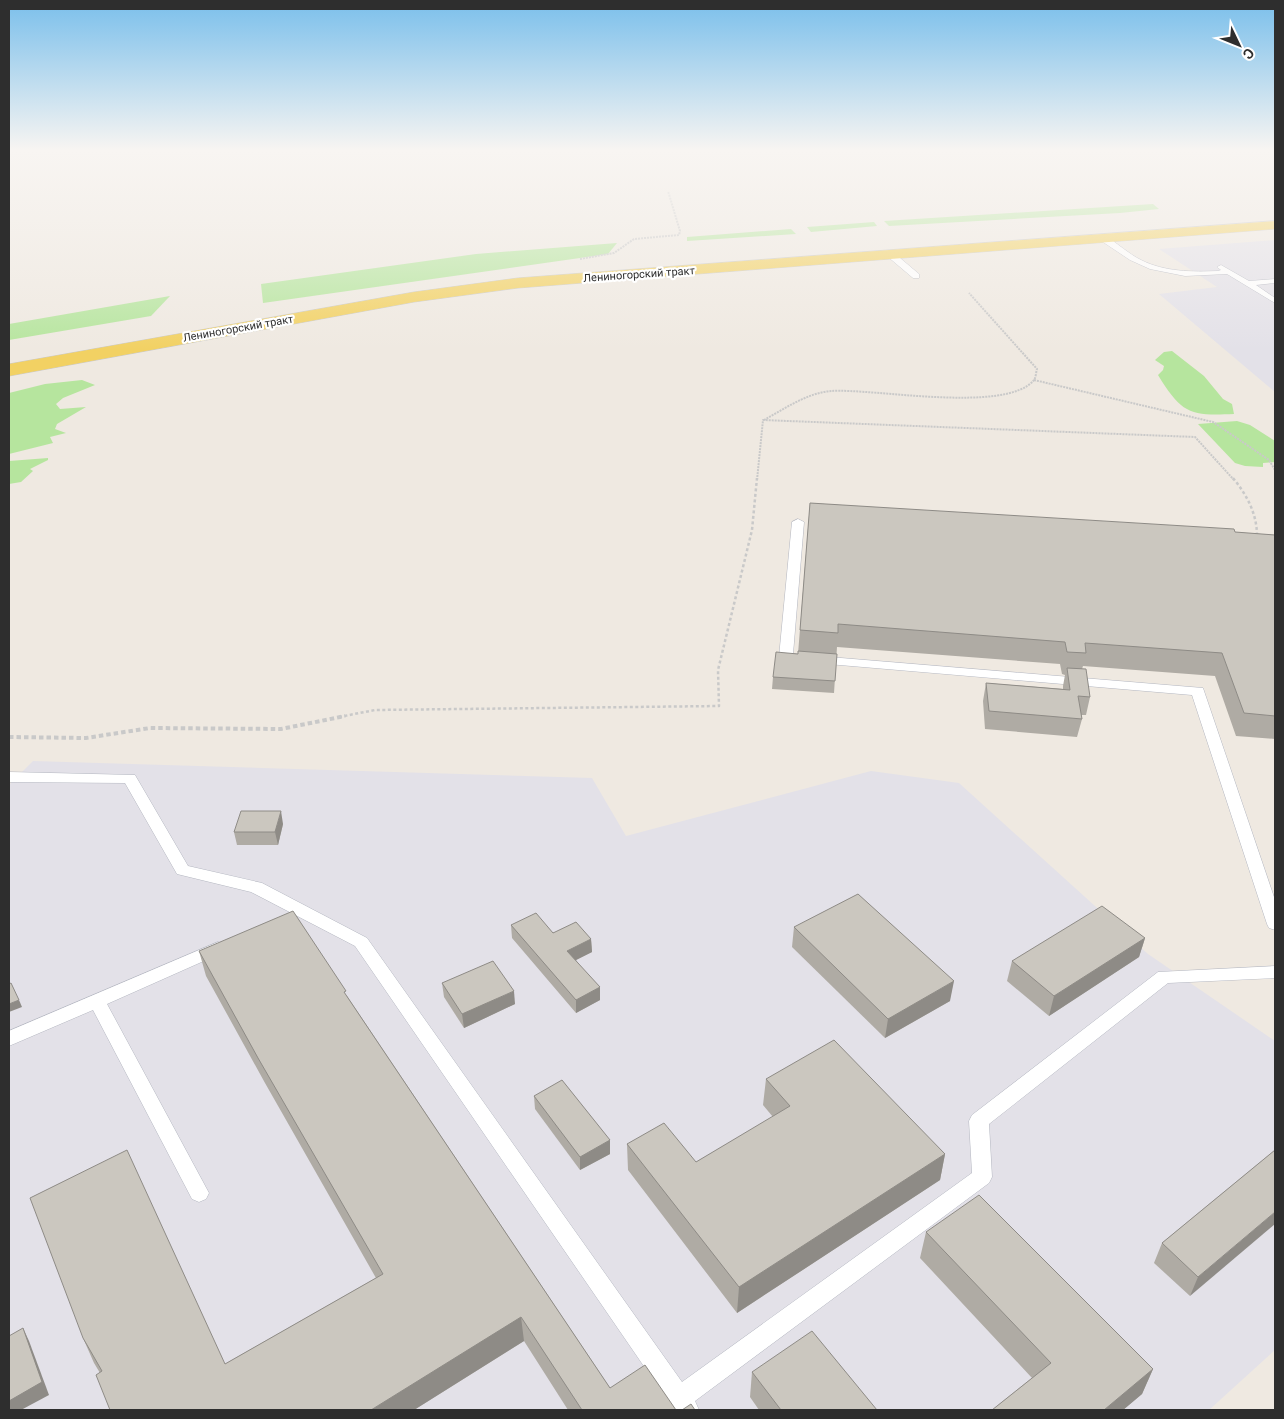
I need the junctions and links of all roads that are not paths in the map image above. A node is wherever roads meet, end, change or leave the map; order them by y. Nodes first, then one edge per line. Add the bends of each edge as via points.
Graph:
1 (1275, 225) edge
2 (1103, 238) junction
3 (890, 254) junction
4 (1218, 266) dead end
5 (1228, 272) junction
6 (916, 276) dead end
7 (1275, 281) edge
8 (1247, 284) junction
9 (1275, 301) edge
10 (9, 370) edge
11 (798, 522) dead end
12 (9, 777) edge
13 (313, 917) junction
14 (285, 923) edge
15 (1275, 924) edge
16 (230, 943) edge
17 (1275, 972) edge
18 (97, 1001) junction
19 (9, 1039) edge
20 (199, 1193) dead end
21 (684, 1404) edge

1 - 2 main road, Лениногорский тракт
2 - 3 main road, Лениногорский тракт
2 - 5 lane via 1143,264 1174,271
3 - 6 lane
3 - 10 main road, Лениногорский тракт via 518,283 414,296
4 - 5 lane
5 - 8 lane
7 - 8 lane
8 - 9 lane
11 - 15 lane via 786,658 1198,691
12 - 13 lane via 130,778 182,870 256,887
13 - 14 lane
13 - 21 lane via 361,942
16 - 18 lane
17 - 21 lane via 1164,977 980,1121 982,1177
18 - 19 lane
18 - 20 lane

